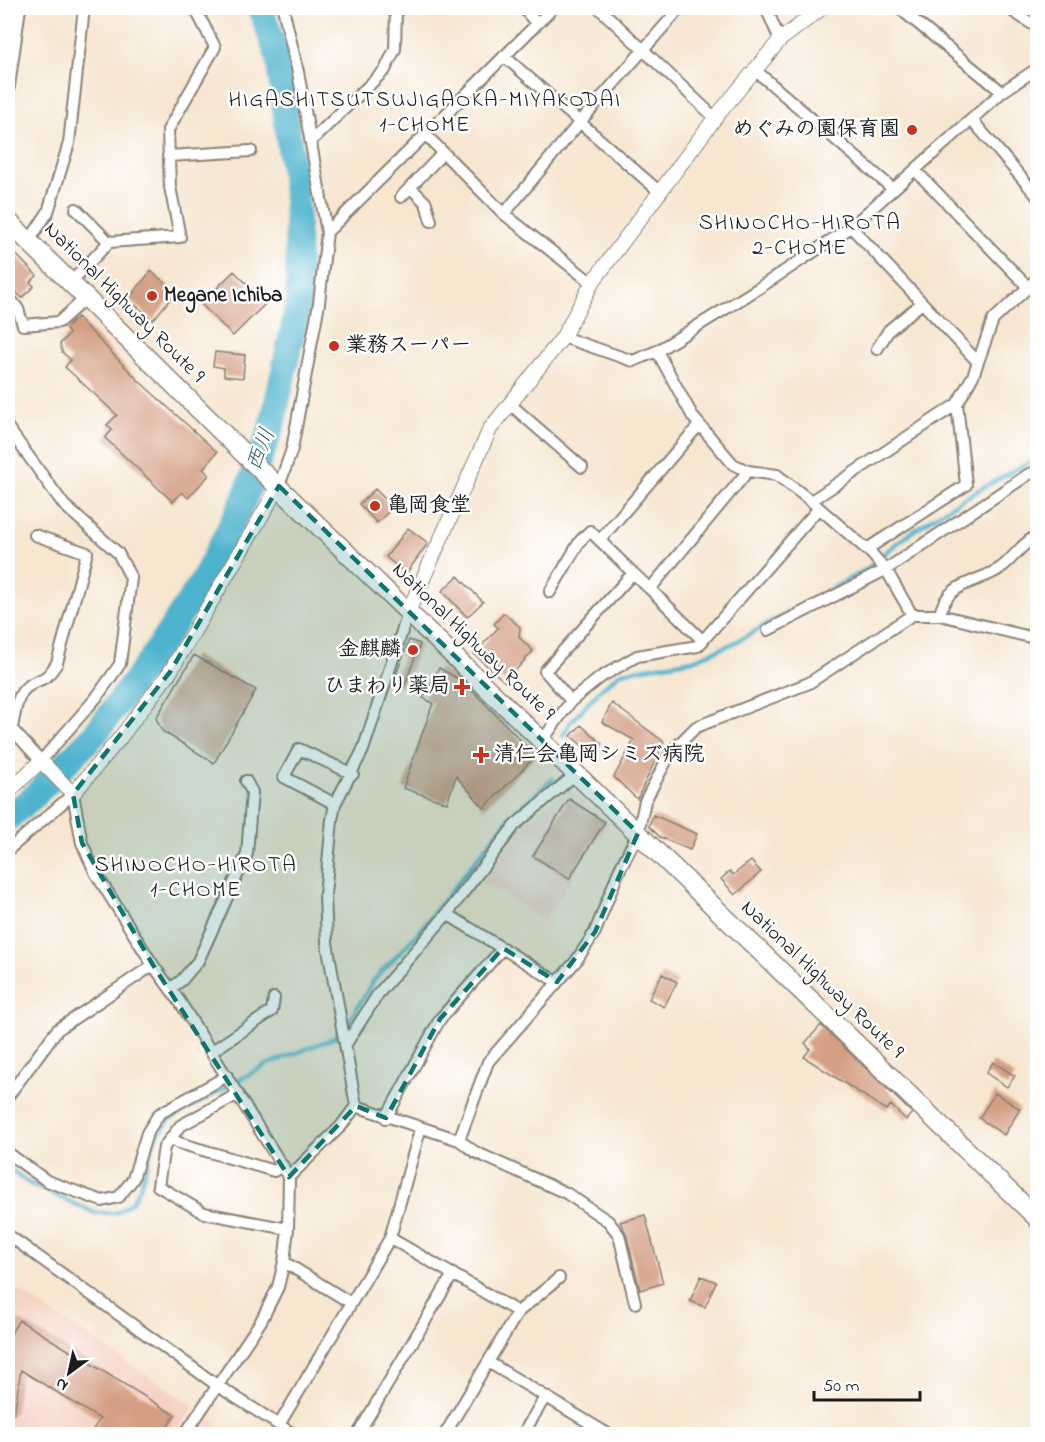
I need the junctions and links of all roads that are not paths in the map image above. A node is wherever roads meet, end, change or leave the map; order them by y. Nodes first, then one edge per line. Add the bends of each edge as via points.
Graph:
1 (20, 8) edge
2 (84, 8) edge
3 (283, 8) edge
4 (396, 8) edge
5 (523, 8) edge
6 (554, 8) edge
7 (599, 8) edge
8 (680, 8) edge
9 (766, 8) edge
10 (822, 8) edge
11 (899, 8) edge
12 (1008, 8) edge
13 (197, 12) dead end
14 (537, 24) junction
15 (1038, 28) edge
16 (780, 40) junction
17 (642, 49) junction
18 (504, 56) junction
19 (755, 70) junction
20 (1037, 71) edge
21 (1002, 92) junction
22 (8, 93) edge
23 (715, 118) junction
24 (972, 120) junction
25 (580, 122) junction
26 (424, 133) junction
27 (311, 141) junction
28 (251, 151) dead end
29 (443, 153) junction
30 (168, 156) junction
31 (916, 171) junction
32 (410, 187) junction
33 (892, 189) junction
34 (661, 193) junction
35 (401, 197) dead end
36 (1038, 197) edge
37 (76, 209) dead end
38 (504, 214) junction
39 (8, 221) edge
40 (431, 221) dead end
41 (851, 227) junction
42 (327, 232) junction
43 (29, 241) junction
44 (109, 242) junction
45 (1038, 278) edge
46 (71, 282) junction
47 (592, 283) junction
48 (1028, 287) junction
49 (8, 296) edge
50 (87, 297) junction
51 (922, 303) junction
52 (563, 337) junction
53 (877, 349) dead end
54 (657, 351) junction
55 (977, 361) junction
56 (510, 404) junction
57 (957, 404) junction
58 (699, 425) junction
59 (8, 428) edge
60 (582, 467) dead end
61 (748, 471) junction
62 (1038, 472) edge
63 (274, 482) junction
64 (815, 505) junction
65 (35, 535) dead end
66 (1038, 536) edge
67 (600, 540) junction
68 (867, 549) junction
69 (885, 570) junction
70 (633, 573) junction
71 (650, 589) junction
72 (550, 592) dead end
73 (409, 610) junction
74 (912, 615) junction
75 (940, 615) junction
76 (768, 630) dead end
77 (1038, 639) edge
78 (703, 641) junction
79 (571, 701) junction
80 (10, 726) edge
81 (542, 741) junction
82 (44, 764) junction
83 (353, 774) junction
84 (576, 774) junction
85 (246, 781) dead end
86 (70, 791) junction
87 (8, 792) edge
88 (334, 804) junction
89 (638, 833) junction
90 (8, 850) edge
91 (447, 915) junction
92 (503, 948) junction
93 (153, 965) junction
94 (557, 982) junction
95 (170, 989) junction
96 (274, 998) dead end
97 (346, 1044) junction
98 (211, 1052) junction
99 (227, 1076) junction
100 (238, 1094) junction
101 (8, 1096) edge
102 (356, 1106) junction
103 (386, 1118) junction
104 (420, 1130) junction
105 (171, 1138) junction
106 (459, 1140) junction
107 (8, 1153) edge
108 (283, 1166) junction
109 (289, 1177) junction
110 (1038, 1219) edge
111 (288, 1229) junction
112 (8, 1235) edge
113 (390, 1238) junction
114 (284, 1262) junction
115 (453, 1274) junction
116 (559, 1278) dead end
117 (351, 1303) junction
118 (635, 1304) dead end
119 (518, 1312) junction
120 (488, 1362) junction
121 (218, 1386) junction
122 (545, 1397) junction
123 (279, 1425) junction
124 (185, 1434) edge
125 (293, 1434) edge
126 (358, 1434) edge
127 (445, 1434) edge
128 (523, 1434) edge
129 (608, 1434) edge

1 - 22 street
2 - 43 street via 69,143 48,212
3 - 27 street
4 - 27 street via 395,49 385,70
5 - 14 street
6 - 14 street
7 - 17 street
8 - 17 street
9 - 16 street
10 - 16 street
11 - 21 street
12 - 15 street
13 - 30 street via 215,47 168,130
14 - 18 street
16 - 19 street
17 - 23 street
17 - 25 street
18 - 25 street
18 - 26 street
19 - 23 street
19 - 33 street
20 - 21 street
21 - 24 street
23 - 34 street
24 - 31 street
24 - 36 street
25 - 34 street
25 - 38 street
26 - 29 street
26 - 42 street
27 - 42 street
28 - 30 street
29 - 32 street
29 - 38 street
30 - 44 street via 180,237
31 - 33 street
31 - 48 street
32 - 35 street
32 - 40 street via 426,203
33 - 41 street
34 - 47 street
37 - 44 street
38 - 47 street
39 - 43 highway, National Highway Route 9
41 - 51 street
41 - 54 street
42 - 63 street via 319,303 292,449
43 - 46 highway, National Highway Route 9
44 - 46 street
45 - 48 street
46 - 50 highway, National Highway Route 9
47 - 52 street
48 - 55 street via 993,320
49 - 50 street via 23,325 59,322
50 - 63 highway, National Highway Route 9
51 - 53 street via 889,330
51 - 55 street
52 - 54 street via 633,361
52 - 56 street
54 - 58 street
55 - 57 street
56 - 60 street
56 - 73 street via 490,429
57 - 64 street
57 - 68 street via 966,485
58 - 61 street via 732,464
58 - 67 street
59 - 82 street via 64,505 118,553 130,578 120,664
61 - 64 street via 777,474
61 - 71 street
62 - 69 street via 1029,474
63 - 73 highway, National Highway Route 9
63 - 86 street via 170,672 120,738
64 - 68 street
64 - 78 street
65 - 80 street via 87,553 57,663 47,679 27,687 20,696
66 - 75 street via 1023,543 1001,568 957,588 943,600
67 - 70 street
67 - 72 street via 590,531 585,536
68 - 69 street
69 - 74 street
69 - 76 street
70 - 71 street
70 - 79 street via 546,670
71 - 78 street
73 - 81 highway, National Highway Route 9
73 - 83 street via 383,696
74 - 75 street
74 - 89 street via 809,683 696,727 671,752 645,801
75 - 77 street
78 - 79 street via 698,646 637,656
79 - 81 street
80 - 82 street
81 - 84 highway, National Highway Route 9
82 - 86 street
82 - 87 street
83 - 88 street
83 - 88 street via 299,749 284,777
84 - 89 highway, National Highway Route 9
84 - 91 street via 515,825
85 - 95 street via 252,792 247,854 198,961
86 - 90 street
86 - 93 street via 82,843 95,872
88 - 97 street via 325,895 327,943
89 - 94 street via 595,932
89 - 110 highway, National Highway Route 9
91 - 92 street
91 - 97 street via 378,994
92 - 94 street
92 - 103 street via 440,1019
93 - 95 street
93 - 101 street via 57,1030
94 - 106 street via 488,1062
95 - 98 street
96 - 98 street via 272,1011
97 - 102 street
98 - 99 street
99 - 100 street
99 - 107 street via 159,1114 147,1133 133,1179 119,1197 102,1201 47,1181
100 - 105 street via 180,1126
100 - 108 street
102 - 103 street
102 - 109 street
103 - 104 street
104 - 106 street
104 - 113 street
105 - 108 street via 274,1171
105 - 111 street via 165,1147 158,1186 204,1213
106 - 118 street via 476,1152 566,1193 608,1221 619,1235
108 - 109 street
109 - 111 street
111 - 114 street
112 - 121 street
113 - 115 street
113 - 117 street
114 - 117 street
114 - 121 street via 272,1300
115 - 119 street
115 - 126 street
116 - 119 street
117 - 123 street
119 - 120 street
120 - 122 street
120 - 127 street
121 - 123 street
121 - 124 street
122 - 128 street
122 - 129 street
123 - 125 street

